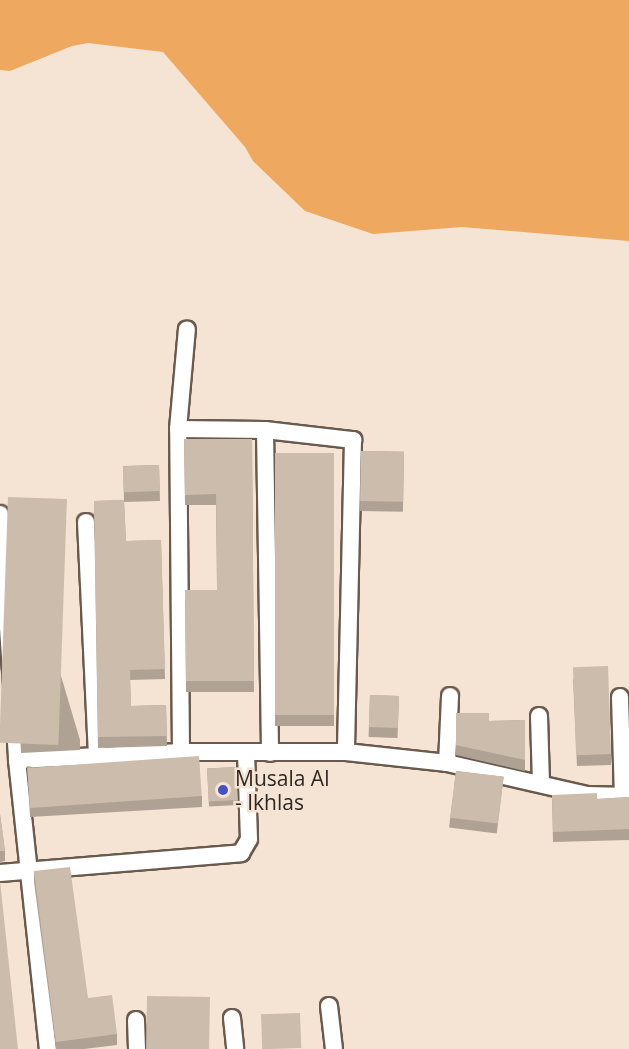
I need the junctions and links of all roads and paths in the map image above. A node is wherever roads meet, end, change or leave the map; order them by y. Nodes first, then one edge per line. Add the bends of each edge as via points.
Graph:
1 (187, 329) dead end
2 (178, 429) junction
3 (265, 430) junction
4 (0, 514) edge
5 (86, 522) dead end
6 (2, 550) edge
7 (5, 649) edge
8 (450, 696) dead end
9 (620, 697) dead end
10 (539, 716) dead end
11 (181, 752) junction
12 (346, 752) junction
13 (246, 753) junction
14 (270, 753) junction
15 (97, 756) junction
16 (16, 760) junction
17 (447, 763) junction
18 (541, 782) junction
19 (626, 796) edge
20 (27, 870) junction
21 (0, 873) edge
22 (329, 1006) dead end
23 (232, 1018) dead end
24 (136, 1020) dead end
25 (48, 1049) edge
26 (137, 1049) edge
27 (235, 1049) edge
28 (334, 1049) edge

1 - 2 street
2 - 3 street
2 - 11 street
3 - 12 street via 352,440
3 - 14 street
4 - 6 street
5 - 15 street
6 - 7 street
7 - 16 street
8 - 17 street
9 - 19 street
10 - 18 street
11 - 13 street
11 - 15 street
12 - 14 street
12 - 17 street
13 - 14 street
13 - 20 street via 249,839 241,853
15 - 16 street
16 - 20 street
17 - 18 street
18 - 19 street via 587,795
20 - 21 street
20 - 25 street
22 - 28 street
23 - 27 street
24 - 26 street

